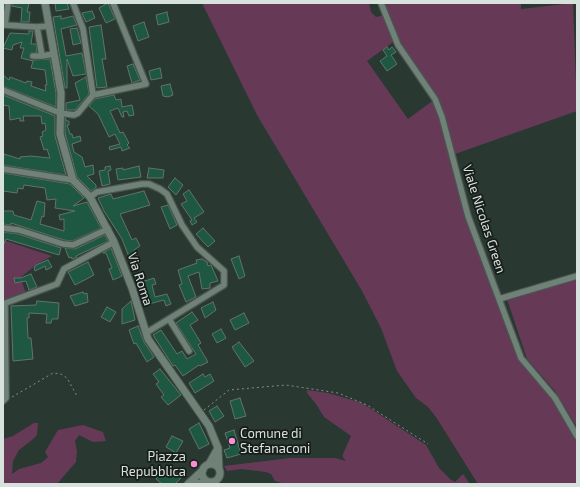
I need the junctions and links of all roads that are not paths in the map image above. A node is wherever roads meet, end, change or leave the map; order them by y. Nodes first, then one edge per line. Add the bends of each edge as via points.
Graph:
1 (46, 3) edge
2 (73, 3) edge
3 (114, 3) edge
4 (381, 3) edge
5 (6, 5) edge
6 (49, 26) junction
7 (37, 27) junction
8 (54, 54) junction
9 (33, 56) dead end
10 (42, 56) junction
11 (3, 90) edge
12 (93, 95) junction
13 (60, 113) junction
14 (3, 169) edge
15 (73, 180) junction
16 (90, 197) junction
17 (3, 228) edge
18 (108, 229) junction
19 (114, 242) junction
20 (577, 276) edge
21 (499, 299) junction
22 (4, 304) edge
23 (169, 319) junction
24 (146, 333) junction
25 (189, 350) dead end
26 (4, 400) edge
27 (577, 436) edge
28 (218, 448) junction
29 (209, 464) junction
30 (203, 470) junction
31 (220, 470) junction
32 (210, 483) edge
33 (188, 484) edge
34 (195, 484) edge
35 (222, 484) edge

1 - 6 street
2 - 12 street via 84,29
3 - 12 street via 146,84
4 - 21 street, Viale Nicolas Green via 398,45 435,99 468,216
5 - 7 street via 5,25
6 - 7 street
6 - 8 street
7 - 10 street
8 - 10 street
8 - 13 street via 61,93
9 - 10 street
11 - 13 street
12 - 13 street via 78,113
13 - 15 street via 61,138
14 - 15 street
15 - 16 street, Via Roma
16 - 18 street, Via Roma
16 - 23 street via 98,192 142,184 160,189 167,194 182,225 197,247 224,271 224,285
17 - 18 street via 73,245
18 - 19 street, Via Roma
19 - 22 street via 64,269 57,284
19 - 24 street, Via Roma
20 - 21 street
21 - 27 street, Viale Nicolas Green via 521,358 555,398
22 - 26 street
23 - 24 street
23 - 25 street
24 - 28 street, Via Roma via 156,353 201,413
28 - 29 street
28 - 31 street, Via Roma
29 - 30 street
29 - 31 street via 216,465
30 - 32 street via 202,475
30 - 33 street
31 - 32 street via 219,478
31 - 35 street, Via Roma
32 - 34 street

